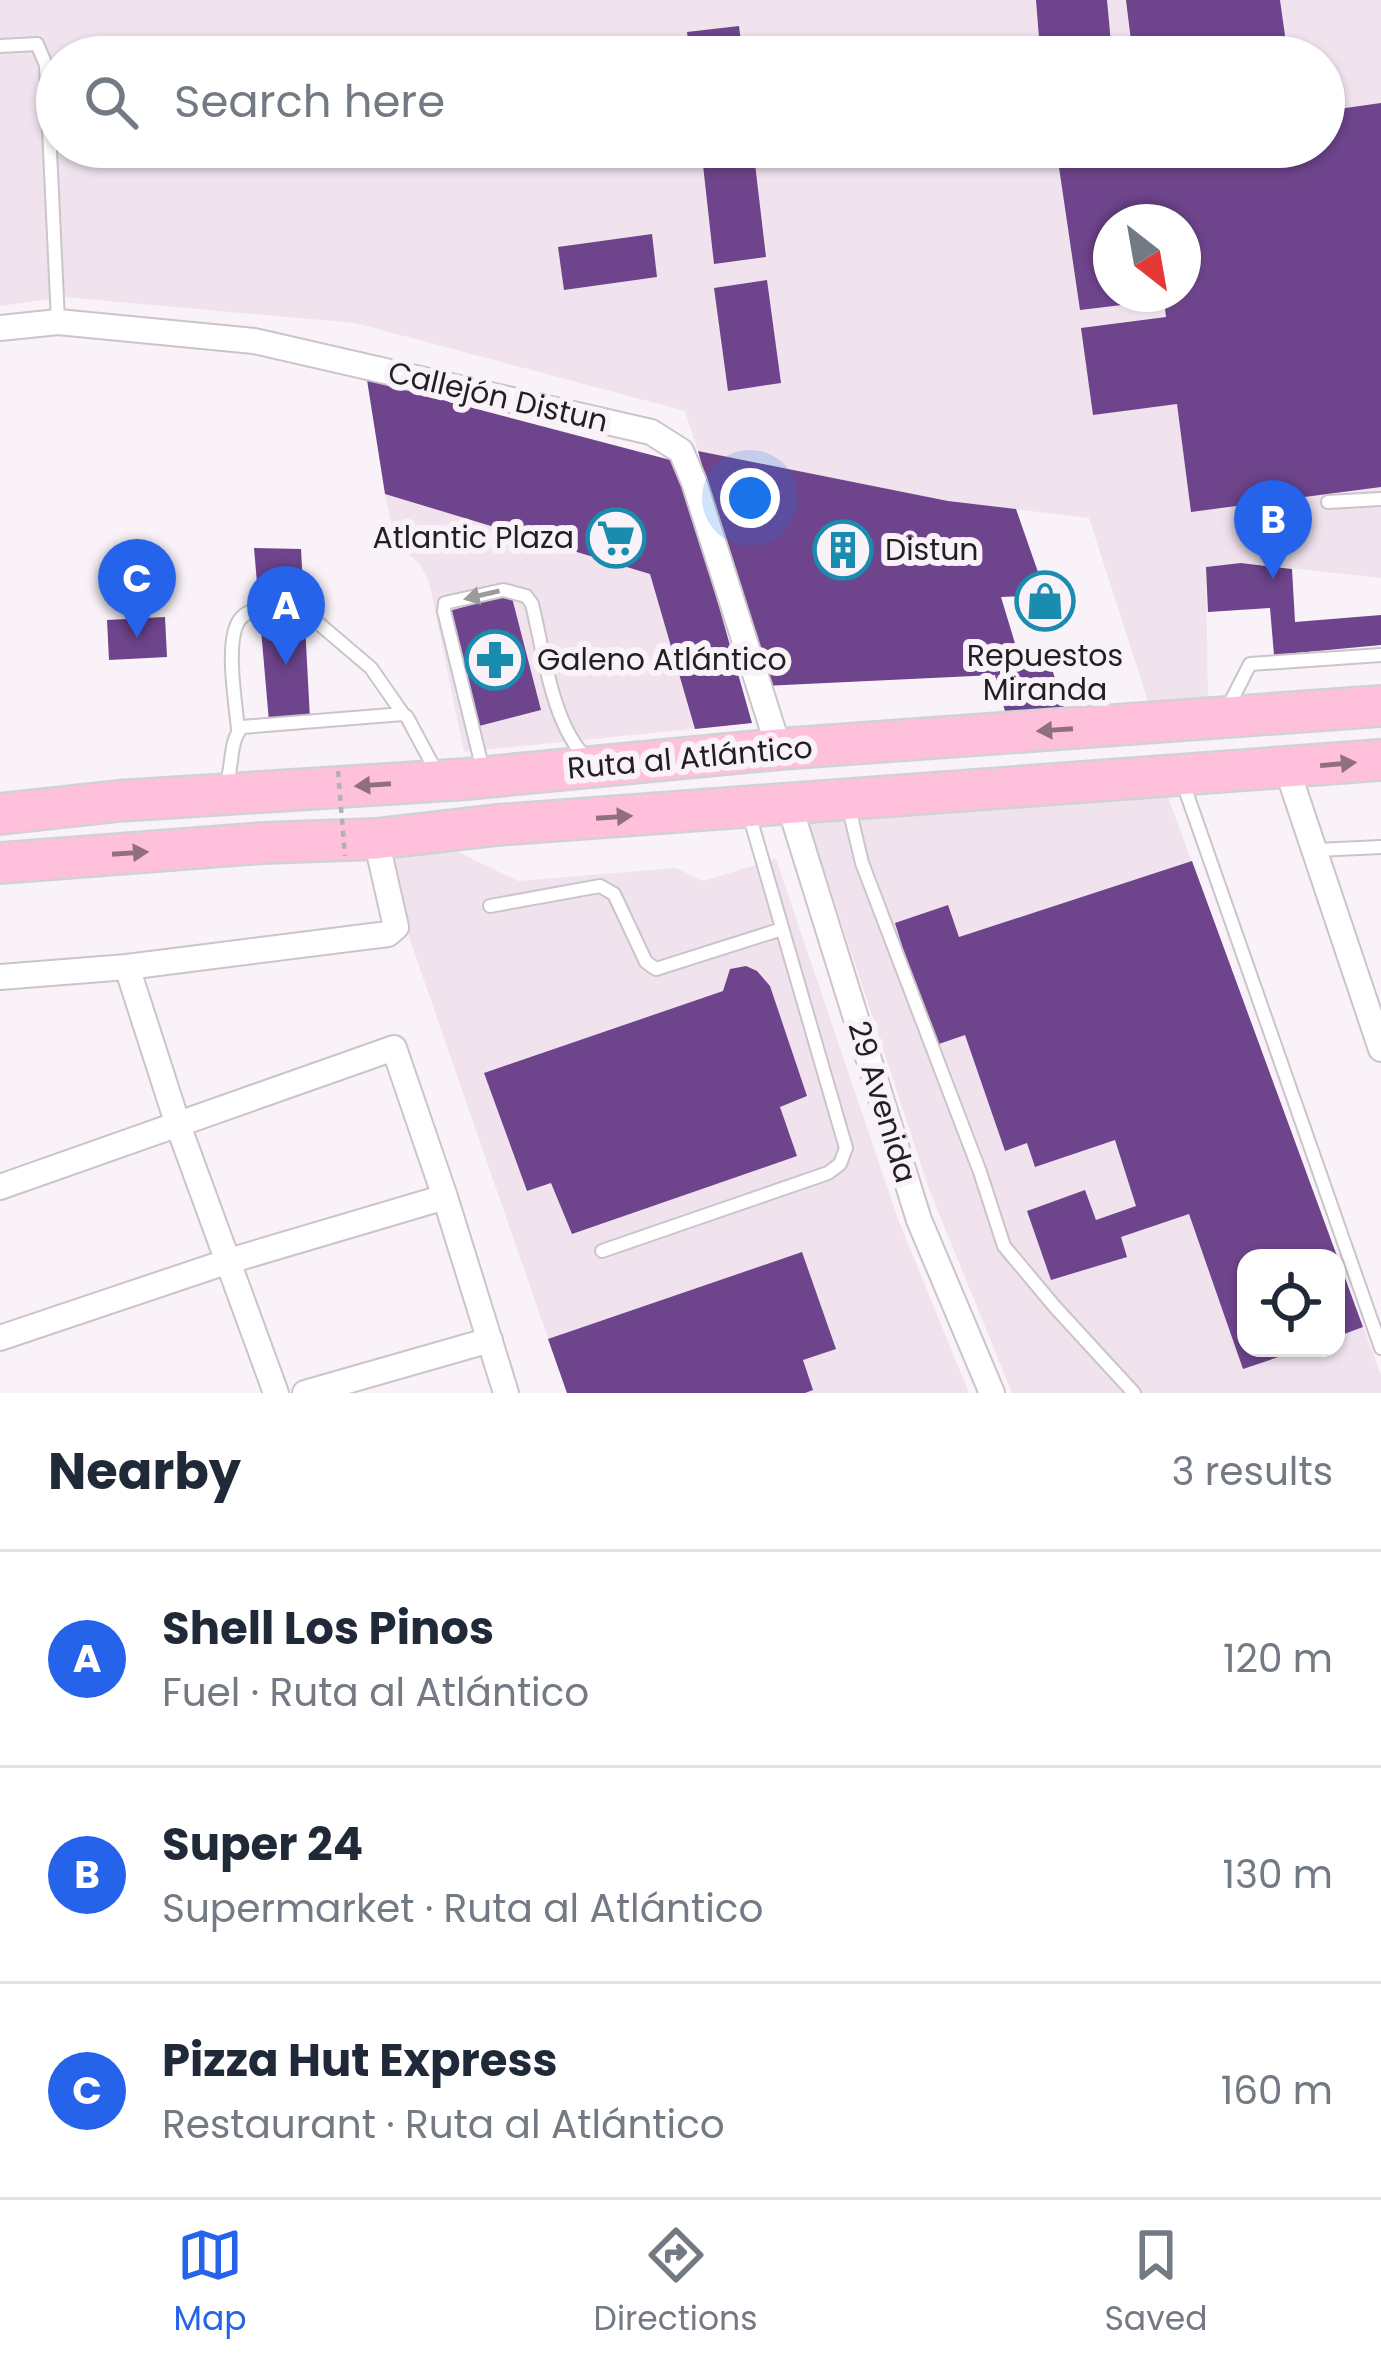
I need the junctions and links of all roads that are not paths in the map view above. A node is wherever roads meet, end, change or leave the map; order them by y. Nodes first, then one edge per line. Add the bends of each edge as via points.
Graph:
1 (36, 44) edge
2 (0, 46) edge
3 (51, 168) edge
4 (58, 322) junction
5 (0, 328) edge
6 (1381, 499) edge
7 (1328, 502) dead end
8 (259, 610) dead end
9 (304, 611) dead end
10 (1381, 655) edge
11 (1381, 706) edge
12 (403, 714) junction
13 (1222, 718) junction
14 (238, 730) junction
15 (779, 749) junction
16 (1381, 760) edge
17 (606, 766) junction
18 (1287, 769) junction
19 (1223, 772) junction
20 (1181, 776) junction
21 (454, 780) junction
22 (222, 794) junction
23 (847, 800) junction
24 (789, 804) junction
25 (747, 807) junction
26 (0, 814) edge
27 (1381, 847) edge
28 (360, 848) junction
29 (1316, 850) junction
30 (0, 863) edge
31 (490, 906) dead end
32 (782, 929) junction
33 (128, 967) junction
34 (0, 977) edge
35 (1377, 1021) edge
36 (1381, 1049) edge
37 (178, 1125) junction
38 (0, 1186) edge
39 (445, 1197) junction
40 (602, 1251) dead end
41 (229, 1262) junction
42 (0, 1338) edge
43 (490, 1340) junction
44 (1381, 1348) edge
45 (276, 1393) edge
46 (305, 1393) edge
47 (506, 1393) edge
48 (992, 1393) edge
49 (1134, 1393) edge

1 - 2 lane
3 - 4 lane
4 - 5 street, Callejón Distun
4 - 15 street, Callejón Distun via 254,340 651,432 681,451 694,482
6 - 7 lane
8 - 14 lane via 239,619 231,639
9 - 12 lane via 371,668
10 - 13 lane via 1250,664
11 - 13 highway, Ruta al Atlántico
12 - 14 lane
12 - 21 lane
13 -> 15 highway, Ruta al Atlántico via 1147,714
13 - 19 highway
14 - 22 lane
15 - 17 highway, Ruta al Atlántico
18 -> 16 highway, Ruta al Atlántico
17 - 21 highway, Ruta al Atlántico
17 -> 21 lane via 576,749 562,724 532,604 503,590 445,603 481,762
18 - 19 highway, Ruta al Atlántico
18 - 29 street
19 - 20 highway, Ruta al Atlántico
20 - 23 highway, Ruta al Atlántico
20 - 44 lane
21 -> 22 highway, Ruta al Atlántico
22 - 26 highway, Ruta al Atlántico
23 - 24 highway, Ruta al Atlántico
23 - 49 lane via 862,863 1004,1246
24 - 25 highway, Ruta al Atlántico
24 - 48 street, 29 Avenida via 919,1220
28 -> 25 highway, Ruta al Atlántico via 497,825
25 - 32 lane
27 - 29 lane
30 -> 28 highway, Ruta al Atlántico via 263,843
28 - 33 street via 396,927 388,934
29 - 35 street
31 - 32 lane via 600,886 614,894 656,969
32 - 40 lane via 845,1148 840,1164
33 - 34 street
33 - 37 street
35 - 36 street
37 - 38 street
37 - 39 street via 394,1048
37 - 41 street
39 - 41 street
39 - 43 street
41 - 42 street
41 - 45 street
43 - 46 street
43 - 47 street

